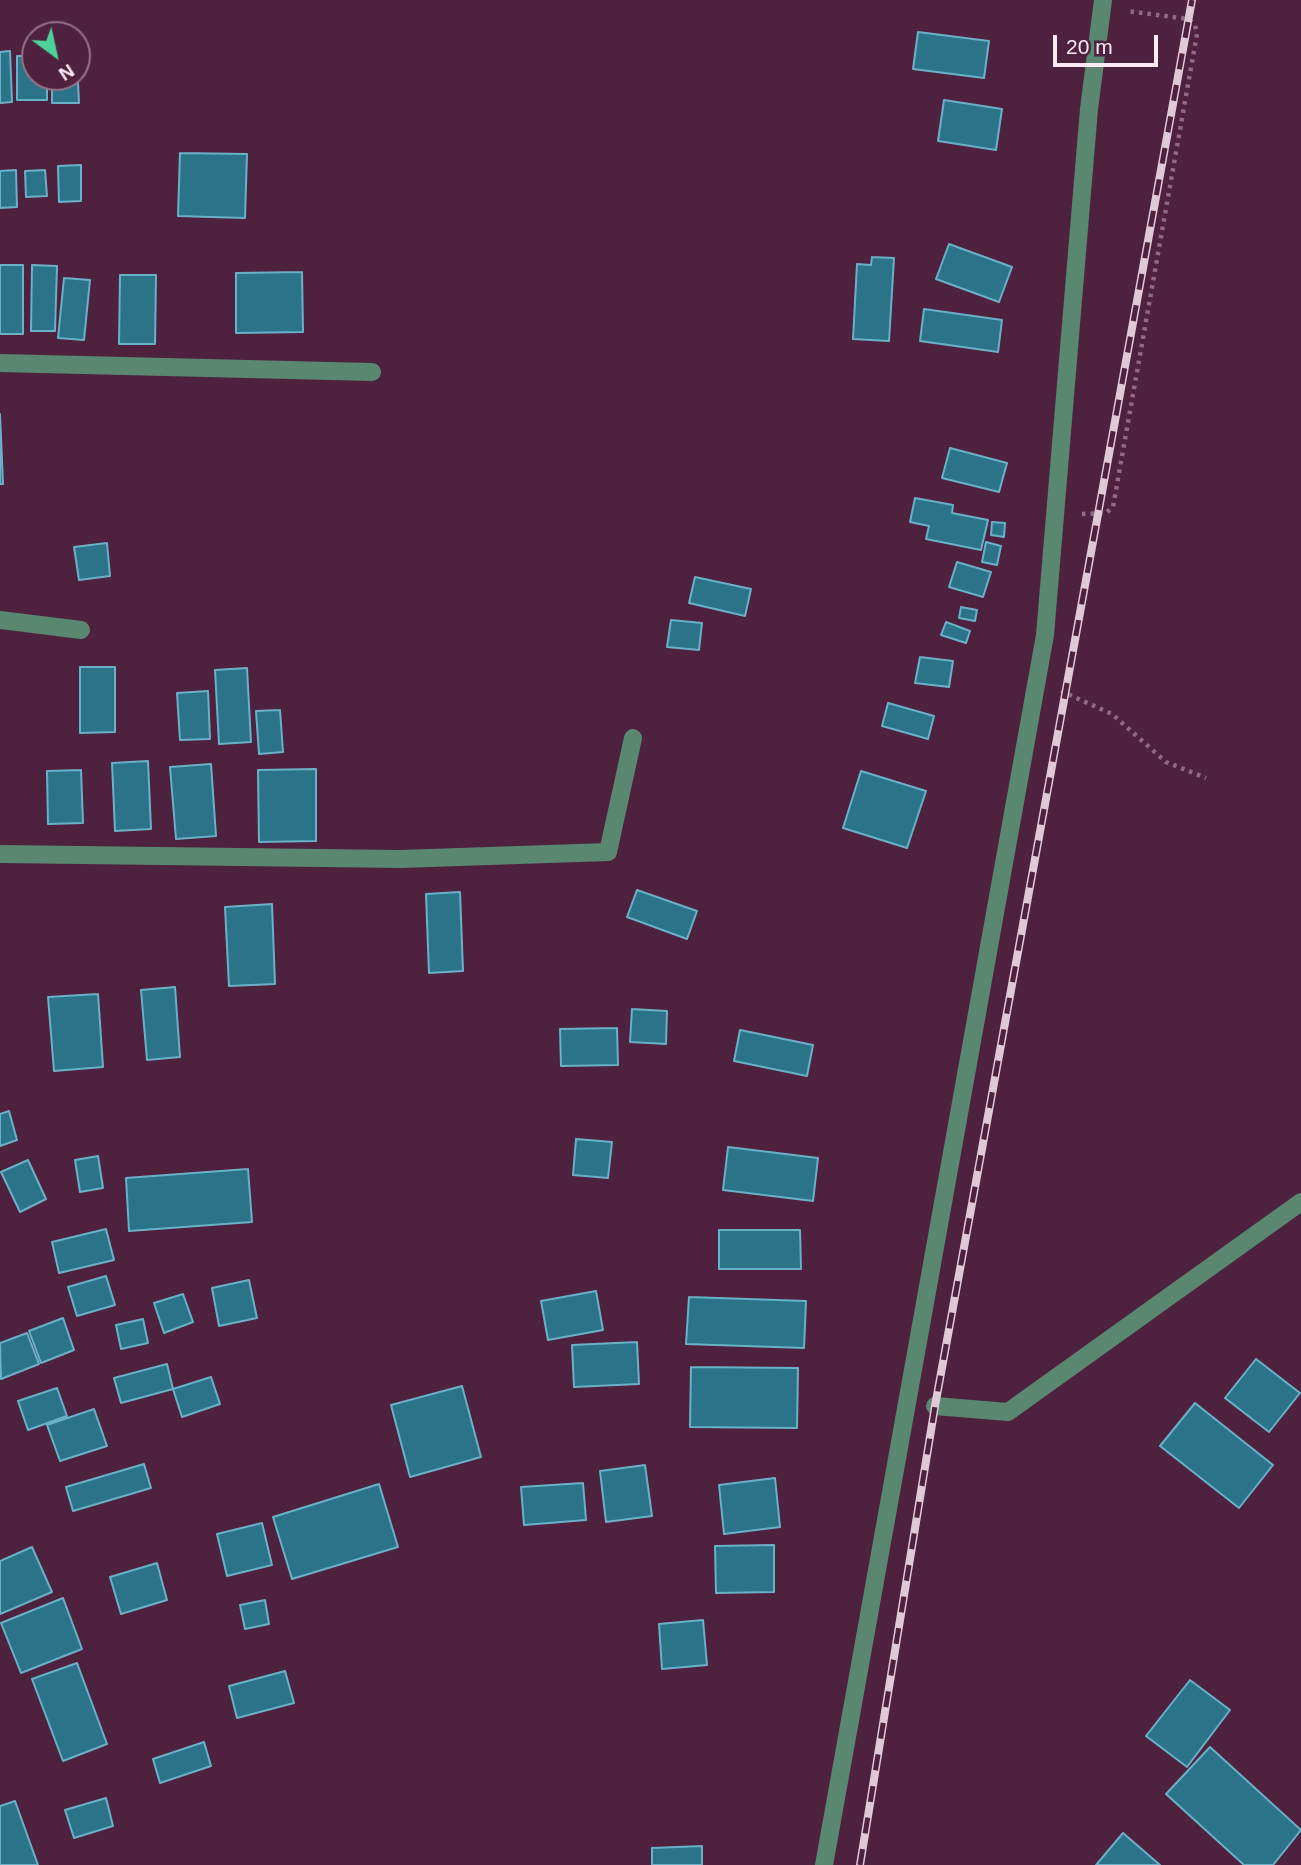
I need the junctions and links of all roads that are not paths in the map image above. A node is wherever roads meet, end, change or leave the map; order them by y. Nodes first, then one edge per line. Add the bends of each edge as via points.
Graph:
1 (1102, 4) edge
2 (0, 363) edge
3 (372, 372) dead end
4 (0, 621) edge
5 (80, 630) dead end
6 (633, 738) dead end
7 (0, 855) edge
8 (1301, 1202) edge
9 (935, 1406) dead end
10 (824, 1865) edge

1 - 10 street via 1089,109 1045,635
2 - 3 street
4 - 5 street
6 - 7 street via 608,852 400,859
8 - 9 street via 1008,1412

